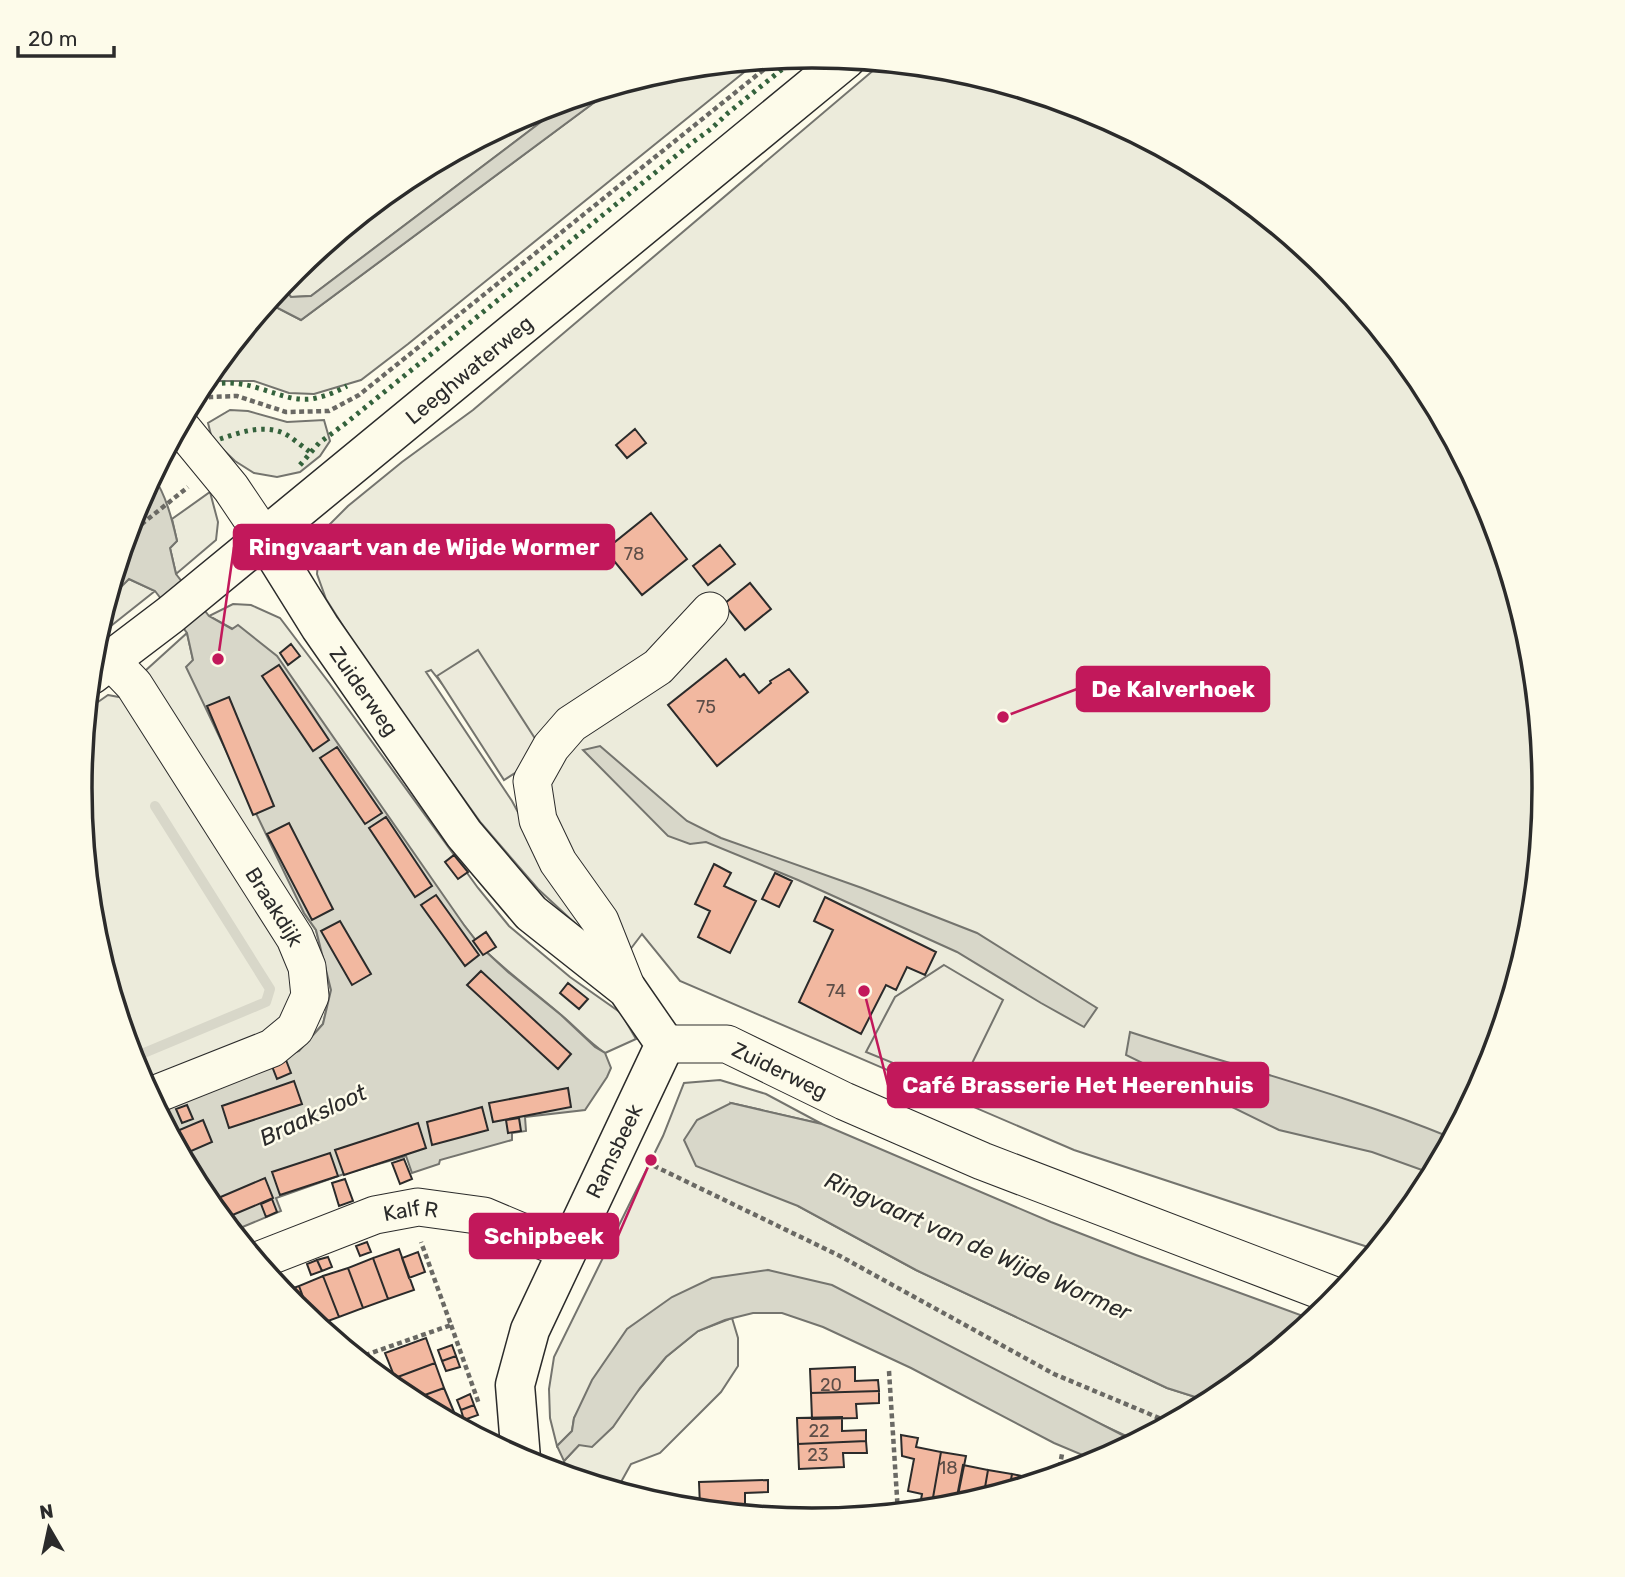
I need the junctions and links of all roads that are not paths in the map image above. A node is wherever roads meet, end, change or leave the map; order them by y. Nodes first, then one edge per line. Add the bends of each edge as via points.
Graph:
1 (834, 69) edge
2 (193, 422) edge
3 (264, 537) junction
4 (710, 611) dead end
5 (103, 667) edge
6 (102, 669) edge
7 (627, 989) junction
8 (665, 1044) junction
9 (160, 1092) edge
10 (567, 1251) junction
11 (266, 1257) edge
12 (1327, 1293) edge
13 (520, 1446) edge

1 - 3 main road, Leeghwaterweg
2 - 3 street
3 - 5 main road, Leeghwaterweg
3 - 7 main road, Zuiderweg via 320,627 464,834 531,914
4 - 7 street via 658,667 571,724 551,747 532,781 538,820 558,862 600,920
6 - 9 street, Braakdijk via 134,685 295,938 307,967 310,996 295,1030 272,1048
7 - 8 main road, Zuiderweg
8 - 10 main road, Ramsbeek
8 - 12 street, Zuiderweg via 727,1044 982,1161
10 - 11 street, Kalf R via 484,1216 418,1207 375,1215
10 - 13 main road, Ramsbeek via 530,1330 516,1385

